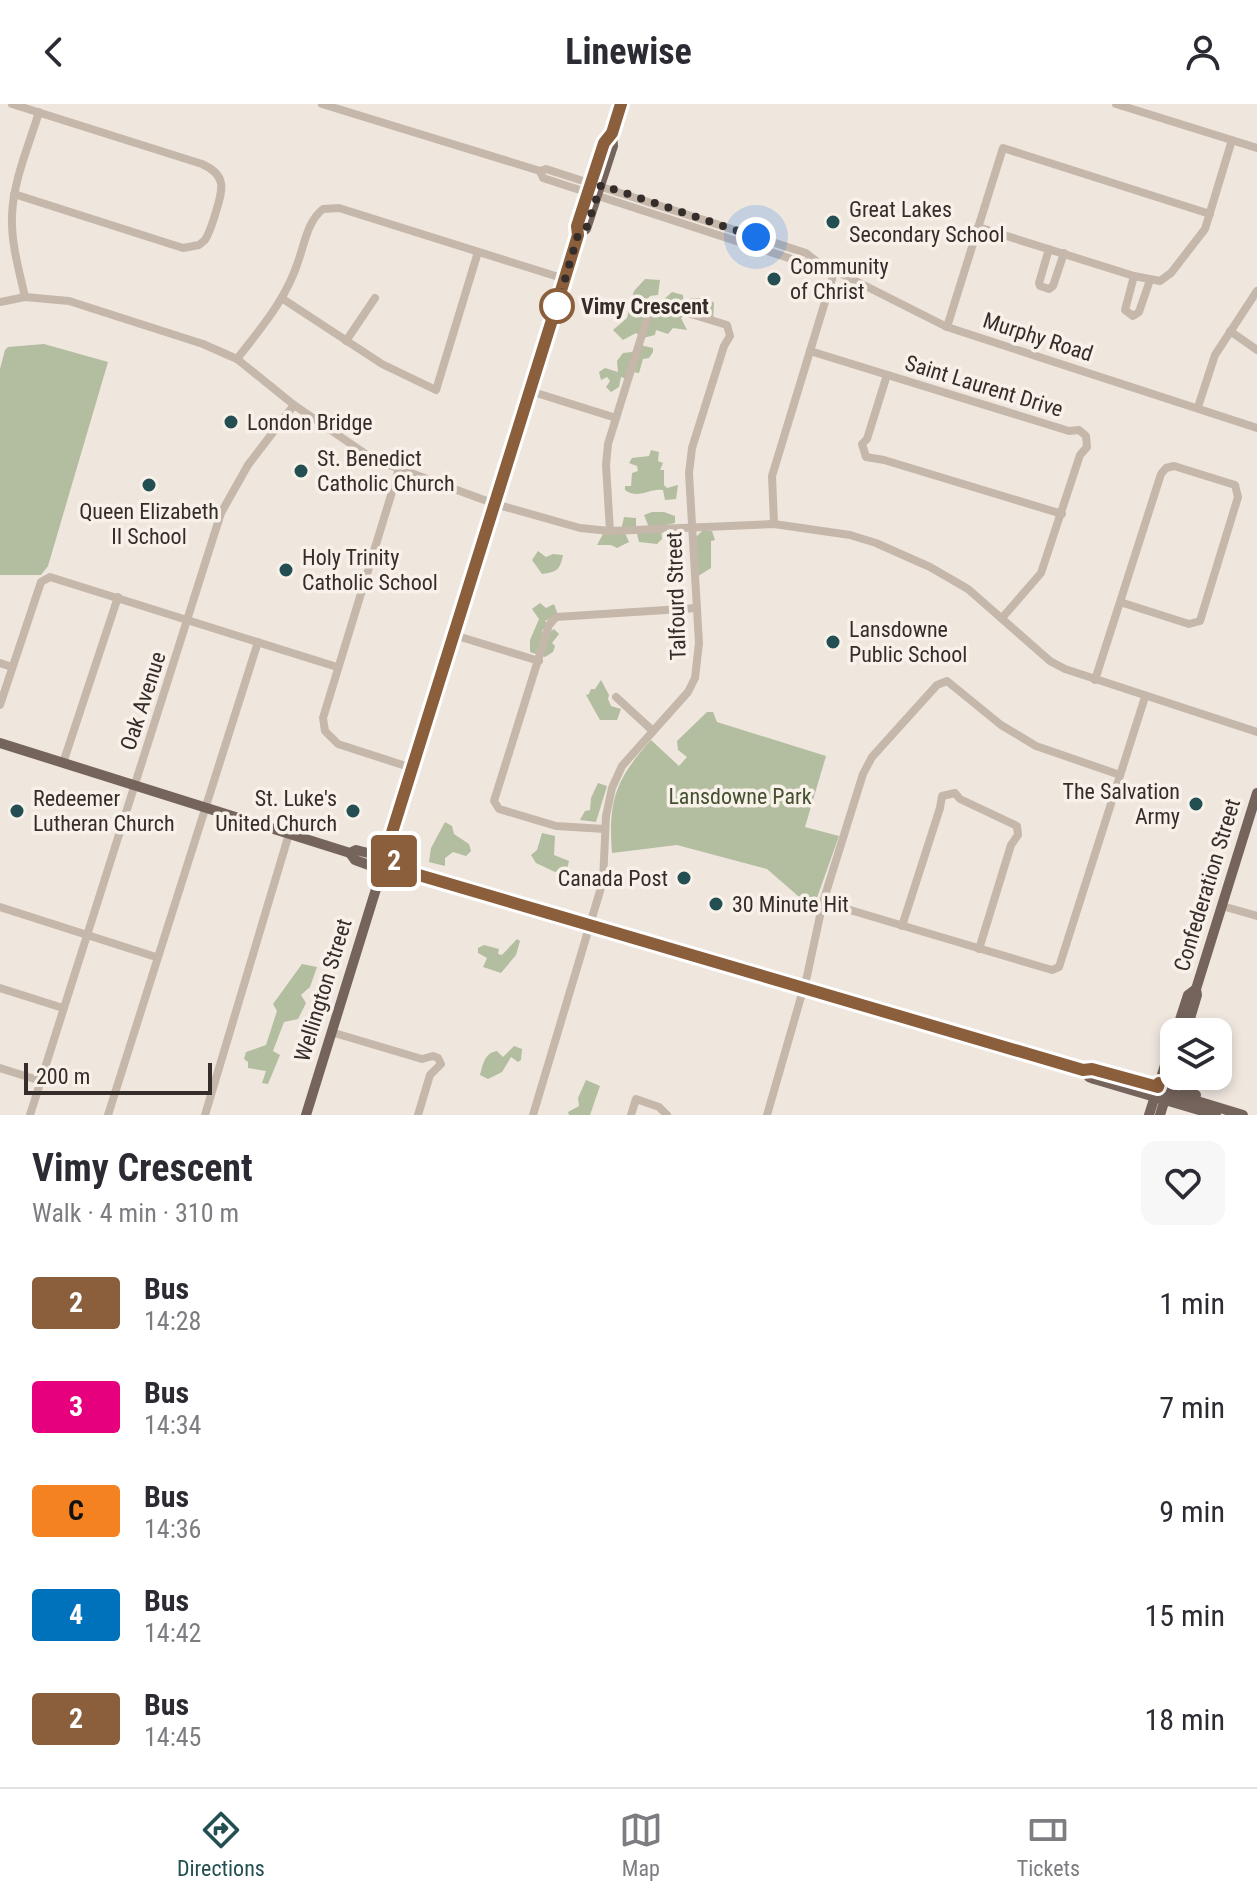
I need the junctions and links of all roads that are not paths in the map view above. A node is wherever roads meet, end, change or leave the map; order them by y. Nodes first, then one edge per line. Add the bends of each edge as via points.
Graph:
1 (12, 104) edge
2 (324, 104) edge
3 (621, 104) edge
4 (1116, 104) edge
5 (39, 112) junction
6 (1232, 140) junction
7 (1257, 148) edge
8 (594, 189) junction
9 (14, 194) junction
10 (1210, 214) junction
11 (978, 227) junction
12 (1049, 249) junction
13 (478, 252) junction
14 (1064, 253) junction
15 (835, 269) junction
16 (1134, 276) junction
17 (565, 279) junction
18 (1150, 280) junction
19 (1257, 291) edge
20 (25, 297) junction
21 (375, 298) dead end
22 (283, 299) junction
23 (0, 302) edge
24 (947, 327) junction
25 (1230, 331) junction
26 (346, 341) junction
27 (1257, 350) edge
28 (810, 351) junction
29 (237, 359) junction
30 (887, 375) junction
31 (530, 391) junction
32 (294, 405) junction
33 (1198, 407) junction
34 (616, 418) junction
35 (1257, 428) edge
36 (399, 469) junction
37 (495, 504) junction
38 (1062, 514) junction
39 (774, 524) junction
40 (692, 527) junction
41 (610, 531) junction
42 (118, 597) junction
43 (1120, 602) junction
44 (697, 608) junction
45 (1002, 618) junction
46 (188, 619) junction
47 (454, 635) junction
48 (258, 642) junction
49 (539, 661) junction
50 (0, 663) edge
51 (12, 667) junction
52 (337, 667) junction
53 (1095, 680) junction
54 (616, 697) dead end
55 (1145, 697) junction
56 (0, 705) edge
57 (653, 731) junction
58 (1257, 732) edge
59 (0, 743) edge
60 (63, 763) junction
61 (412, 768) junction
62 (1120, 775) junction
63 (134, 786) junction
64 (1257, 793) edge
65 (205, 807) junction
66 (605, 829) junction
67 (289, 834) junction
68 (383, 863) junction
69 (823, 902) junction
70 (1222, 906) junction
71 (0, 907) edge
72 (1257, 916) edge
73 (590, 925) junction
74 (902, 926) junction
75 (86, 934) junction
76 (979, 949) junction
77 (156, 957) junction
78 (0, 988) edge
79 (803, 988) junction
80 (1196, 989) junction
81 (63, 1008) junction
82 (1180, 1018) edge
83 (1190, 1018) edge
84 (331, 1032) junction
85 (0, 1068) edge
86 (1084, 1070) junction
87 (41, 1081) junction
88 (1105, 1082) junction
89 (1162, 1090) edge
90 (1163, 1090) edge
91 (1187, 1090) edge
92 (1161, 1094) junction
93 (1219, 1111) edge
94 (30, 1115) edge
95 (108, 1115) edge
96 (205, 1115) edge
97 (306, 1115) edge
98 (418, 1115) edge
99 (533, 1115) edge
100 (631, 1115) edge
101 (667, 1115) edge
102 (767, 1115) edge
103 (1148, 1115) edge
104 (1160, 1115) edge
105 (1243, 1115) edge

1 - 5 street
2 - 8 street, Murphy Road via 546,169
3 - 8 main road, Wellington Street via 604,143
4 - 6 street
5 - 9 street
5 - 9 street via 213,169 222,191 209,234 199,245 183,248
6 - 7 street
6 - 10 street
8 - 15 street, Murphy Road via 804,263 816,261
8 - 17 main road, Wellington Street via 586,229 578,235
9 - 20 street via 13,243
10 - 11 street via 1003,148
10 - 18 street via 1202,236 1171,273 1160,281
11 - 12 street
11 - 24 street
12 - 14 street
12 - 14 street via 1039,283 1049,289
13 - 17 street
13 - 22 street via 339,208 323,209 312,220
13 - 26 street via 436,390
14 - 16 street
15 - 24 street, Murphy Road
15 - 28 street
16 - 18 street
16 - 18 street via 1125,307 1130,316 1139,312
17 - 31 main road, Wellington Street
19 - 25 street
20 - 23 street
20 - 29 street via 69,301
21 - 26 street
22 - 26 street
22 - 29 street
24 - 33 street, Murphy Road
25 - 27 street
25 - 33 street via 1211,363
28 - 30 street, Saint Laurent Drive
28 - 39 street via 772,476
29 - 32 street
30 - 38 street via 862,444 866,457
30 - 38 street, Saint Laurent Drive via 1083,432 1087,447
31 - 34 street
31 - 37 main road, Wellington Street
32 - 36 street via 373,459
32 - 46 street, Oak Avenue via 232,489
33 - 35 street, Murphy Road
34 - 40 street, Talfourd Street via 653,306 666,305 730,329 690,459
34 - 41 street via 606,465
36 - 37 street
36 - 52 street
37 - 41 street
37 - 47 main road, Wellington Street
38 - 45 street, Saint Laurent Drive via 1041,573
39 - 40 street
39 - 45 street via 850,535 900,552 968,589
40 - 41 street
40 - 44 street, Talfourd Street
42 - 46 street
42 - 51 street via 50,577 41,582
42 - 60 street
43 - 43 street via 1189,624 1200,621 1238,497 1235,485 1166,468
43 - 53 street
44 - 49 street via 556,617
44 - 57 street, Talfourd Street via 695,678
45 - 53 street via 1050,661
46 - 48 street
46 - 63 street, Oak Avenue
47 - 49 street
47 - 61 main road, Wellington Street
48 - 52 street
48 - 65 street
49 - 66 street via 494,801 556,826
50 - 51 street
51 - 56 street
52 - 61 street via 323,718 329,738
53 - 55 street
54 - 57 street
55 - 58 street
55 - 62 street
57 - 66 street, Talfourd Street via 618,774
59 - 60 main road
60 - 63 main road
61 - 68 main road, Wellington Street
62 - 69 street via 1036,746 947,681 937,685 863,774
62 - 76 street via 1059,967 1052,970
63 - 65 main road
63 - 75 street, Oak Avenue
64 - 70 main road, Confederation Street
65 - 67 main road
65 - 77 street
66 - 73 street, Talfourd Street via 603,881
67 - 68 main road via 350,853 356,850
67 - 96 street
68 - 73 main road via 406,865 412,873
68 - 84 main road, Wellington Street
69 - 74 street
69 - 79 street
70 - 72 street
70 - 80 main road, Confederation Street
71 - 75 street
73 - 79 main road
73 - 99 street, Talfourd Street
74 - 76 street
74 - 76 street via 939,801 955,793 1017,826
75 - 77 street
75 - 81 street, Oak Avenue
77 - 95 street
78 - 81 street
79 - 86 main road
79 - 102 street
80 - 82 main road, Confederation Street via 1188,995
80 - 83 main road, Confederation Street
81 - 87 street, Oak Avenue
84 - 97 main road, Wellington Street
84 - 98 street via 422,1059 438,1058 440,1066 431,1073
85 - 87 street
86 - 88 main road
86 - 92 main road
87 - 94 street, Oak Avenue
88 - 92 main road
88 - 103 main road via 1143,1100
89 - 92 main road, Confederation Street
90 - 92 main road, Confederation Street
91 - 93 main road
92 - 93 main road
92 - 103 main road, Confederation Street
92 - 104 main road, Confederation Street
93 - 105 main road
100 - 101 street via 636,1099

